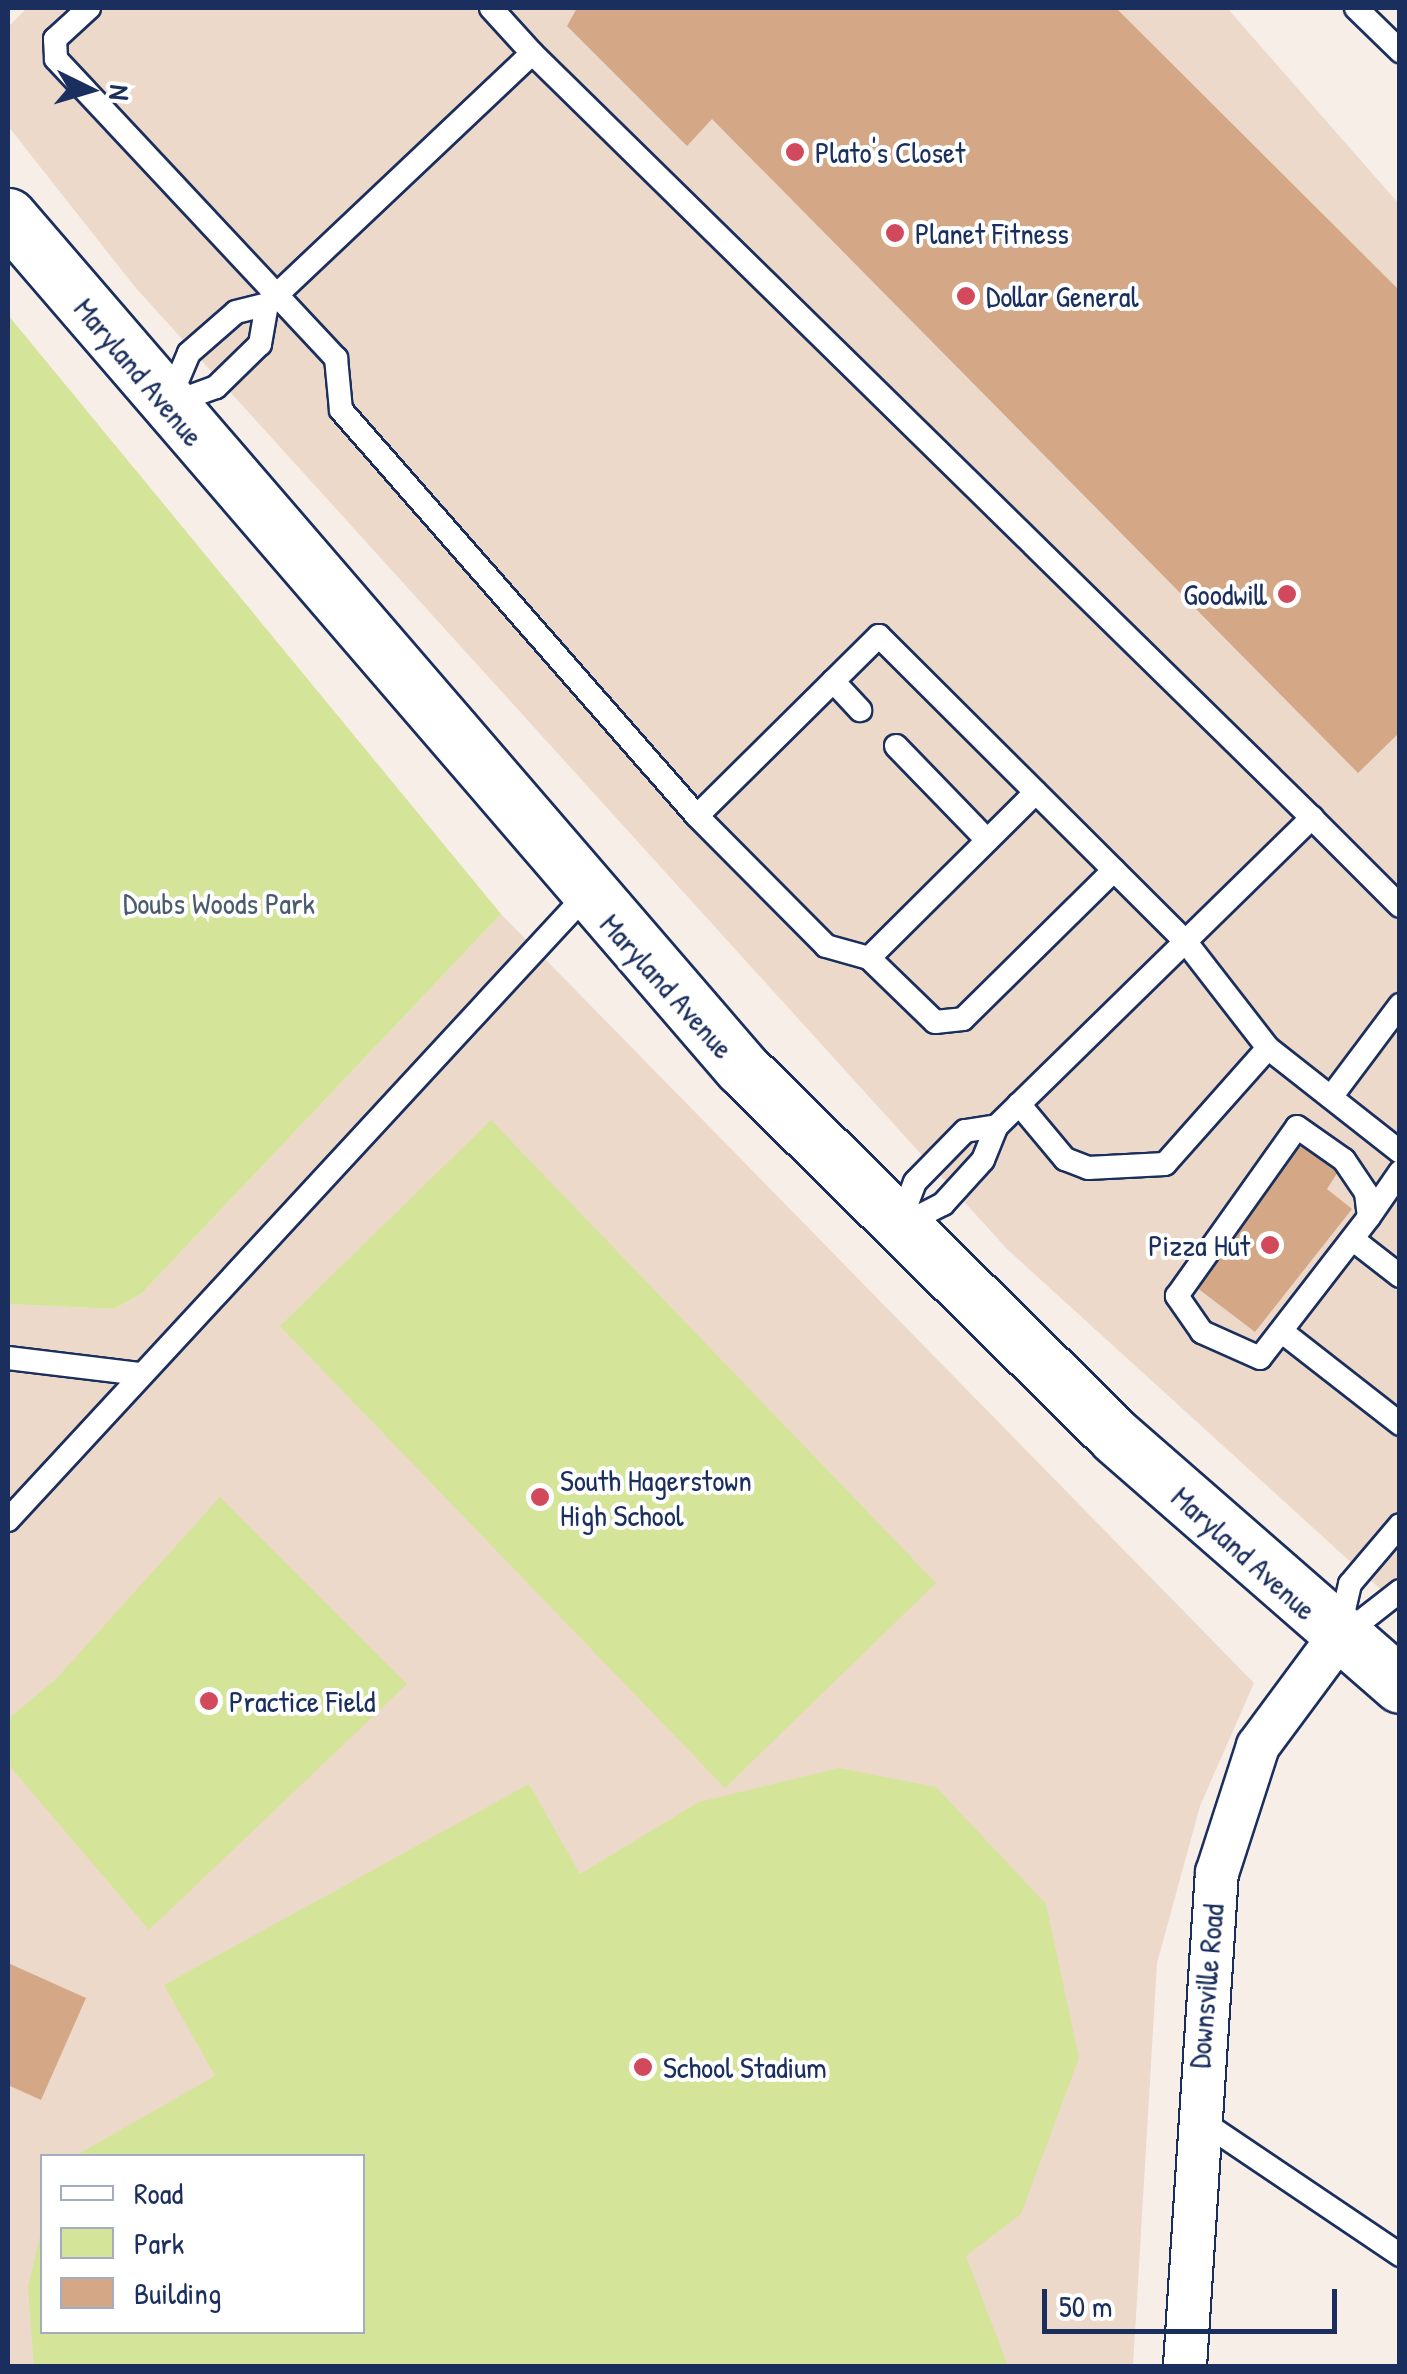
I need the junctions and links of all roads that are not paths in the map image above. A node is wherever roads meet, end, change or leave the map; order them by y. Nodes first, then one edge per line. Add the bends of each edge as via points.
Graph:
1 (88, 8) edge
2 (492, 8) edge
3 (1356, 8) edge
4 (1400, 52) edge
5 (532, 53) junction
6 (8, 216) edge
7 (272, 299) junction
8 (167, 405) junction
9 (833, 681) junction
10 (860, 710) dead end
11 (896, 746) dead end
12 (1036, 792) junction
13 (696, 816) junction
14 (1312, 818) junction
15 (987, 840) junction
16 (1114, 870) junction
17 (585, 896) junction
18 (1400, 906) edge
19 (1185, 941) junction
20 (869, 958) junction
21 (1400, 1004) edge
22 (1268, 1048) junction
23 (1331, 1098) junction
24 (1018, 1104) junction
25 (997, 1126) junction
26 (1400, 1152) edge
27 (1400, 1172) edge
28 (1368, 1216) junction
29 (898, 1226) junction
30 (1355, 1242) junction
31 (1400, 1276) edge
32 (1285, 1334) junction
33 (8, 1358) edge
34 (141, 1374) junction
35 (1400, 1424) edge
36 (8, 1520) edge
37 (1400, 1525) edge
38 (1400, 1591) edge
39 (1338, 1638) junction
40 (1400, 1684) edge
41 (1197, 2118) junction
42 (1400, 2256) edge
43 (1185, 2366) edge

1 - 7 lane via 56,39 56,59
2 - 5 lane
3 - 4 lane
5 - 7 lane
5 - 14 lane
6 - 8 main road, Maryland Avenue
7 - 8 lane via 236,312 189,353
7 - 8 lane via 260,344 216,387
7 - 13 lane via 336,358 340,410
8 - 17 main road, Maryland Avenue
9 - 10 lane
9 - 12 lane via 879,636
9 - 13 lane
11 - 15 lane
12 - 15 lane
12 - 16 lane
13 - 20 lane via 826,946
14 - 18 lane
14 - 19 lane
15 - 20 lane
16 - 19 lane
16 - 20 lane via 963,1019 935,1022
17 - 29 main road, Maryland Avenue
17 - 34 lane
19 - 22 lane
19 - 24 lane
21 - 23 lane
22 - 23 lane
22 - 24 lane via 1165,1164 1088,1168 1065,1159
23 - 26 lane
24 - 25 lane
25 - 29 lane via 983,1160 943,1204
25 - 29 lane via 965,1131 915,1182
27 - 28 lane
28 - 30 lane
28 - 32 lane via 1344,1160 1297,1127 1183,1278 1182,1313 1235,1352 1260,1358
29 - 39 main road, Maryland Avenue
30 - 31 lane
30 - 32 lane
32 - 35 lane
33 - 34 lane
34 - 36 lane
37 - 39 lane via 1350,1584
38 - 39 lane
39 - 40 main road, Maryland Avenue
39 - 41 street, Downsville Road via 1258,1746 1235,1801 1205,1943
41 - 42 lane
41 - 43 street, Downsville Road

